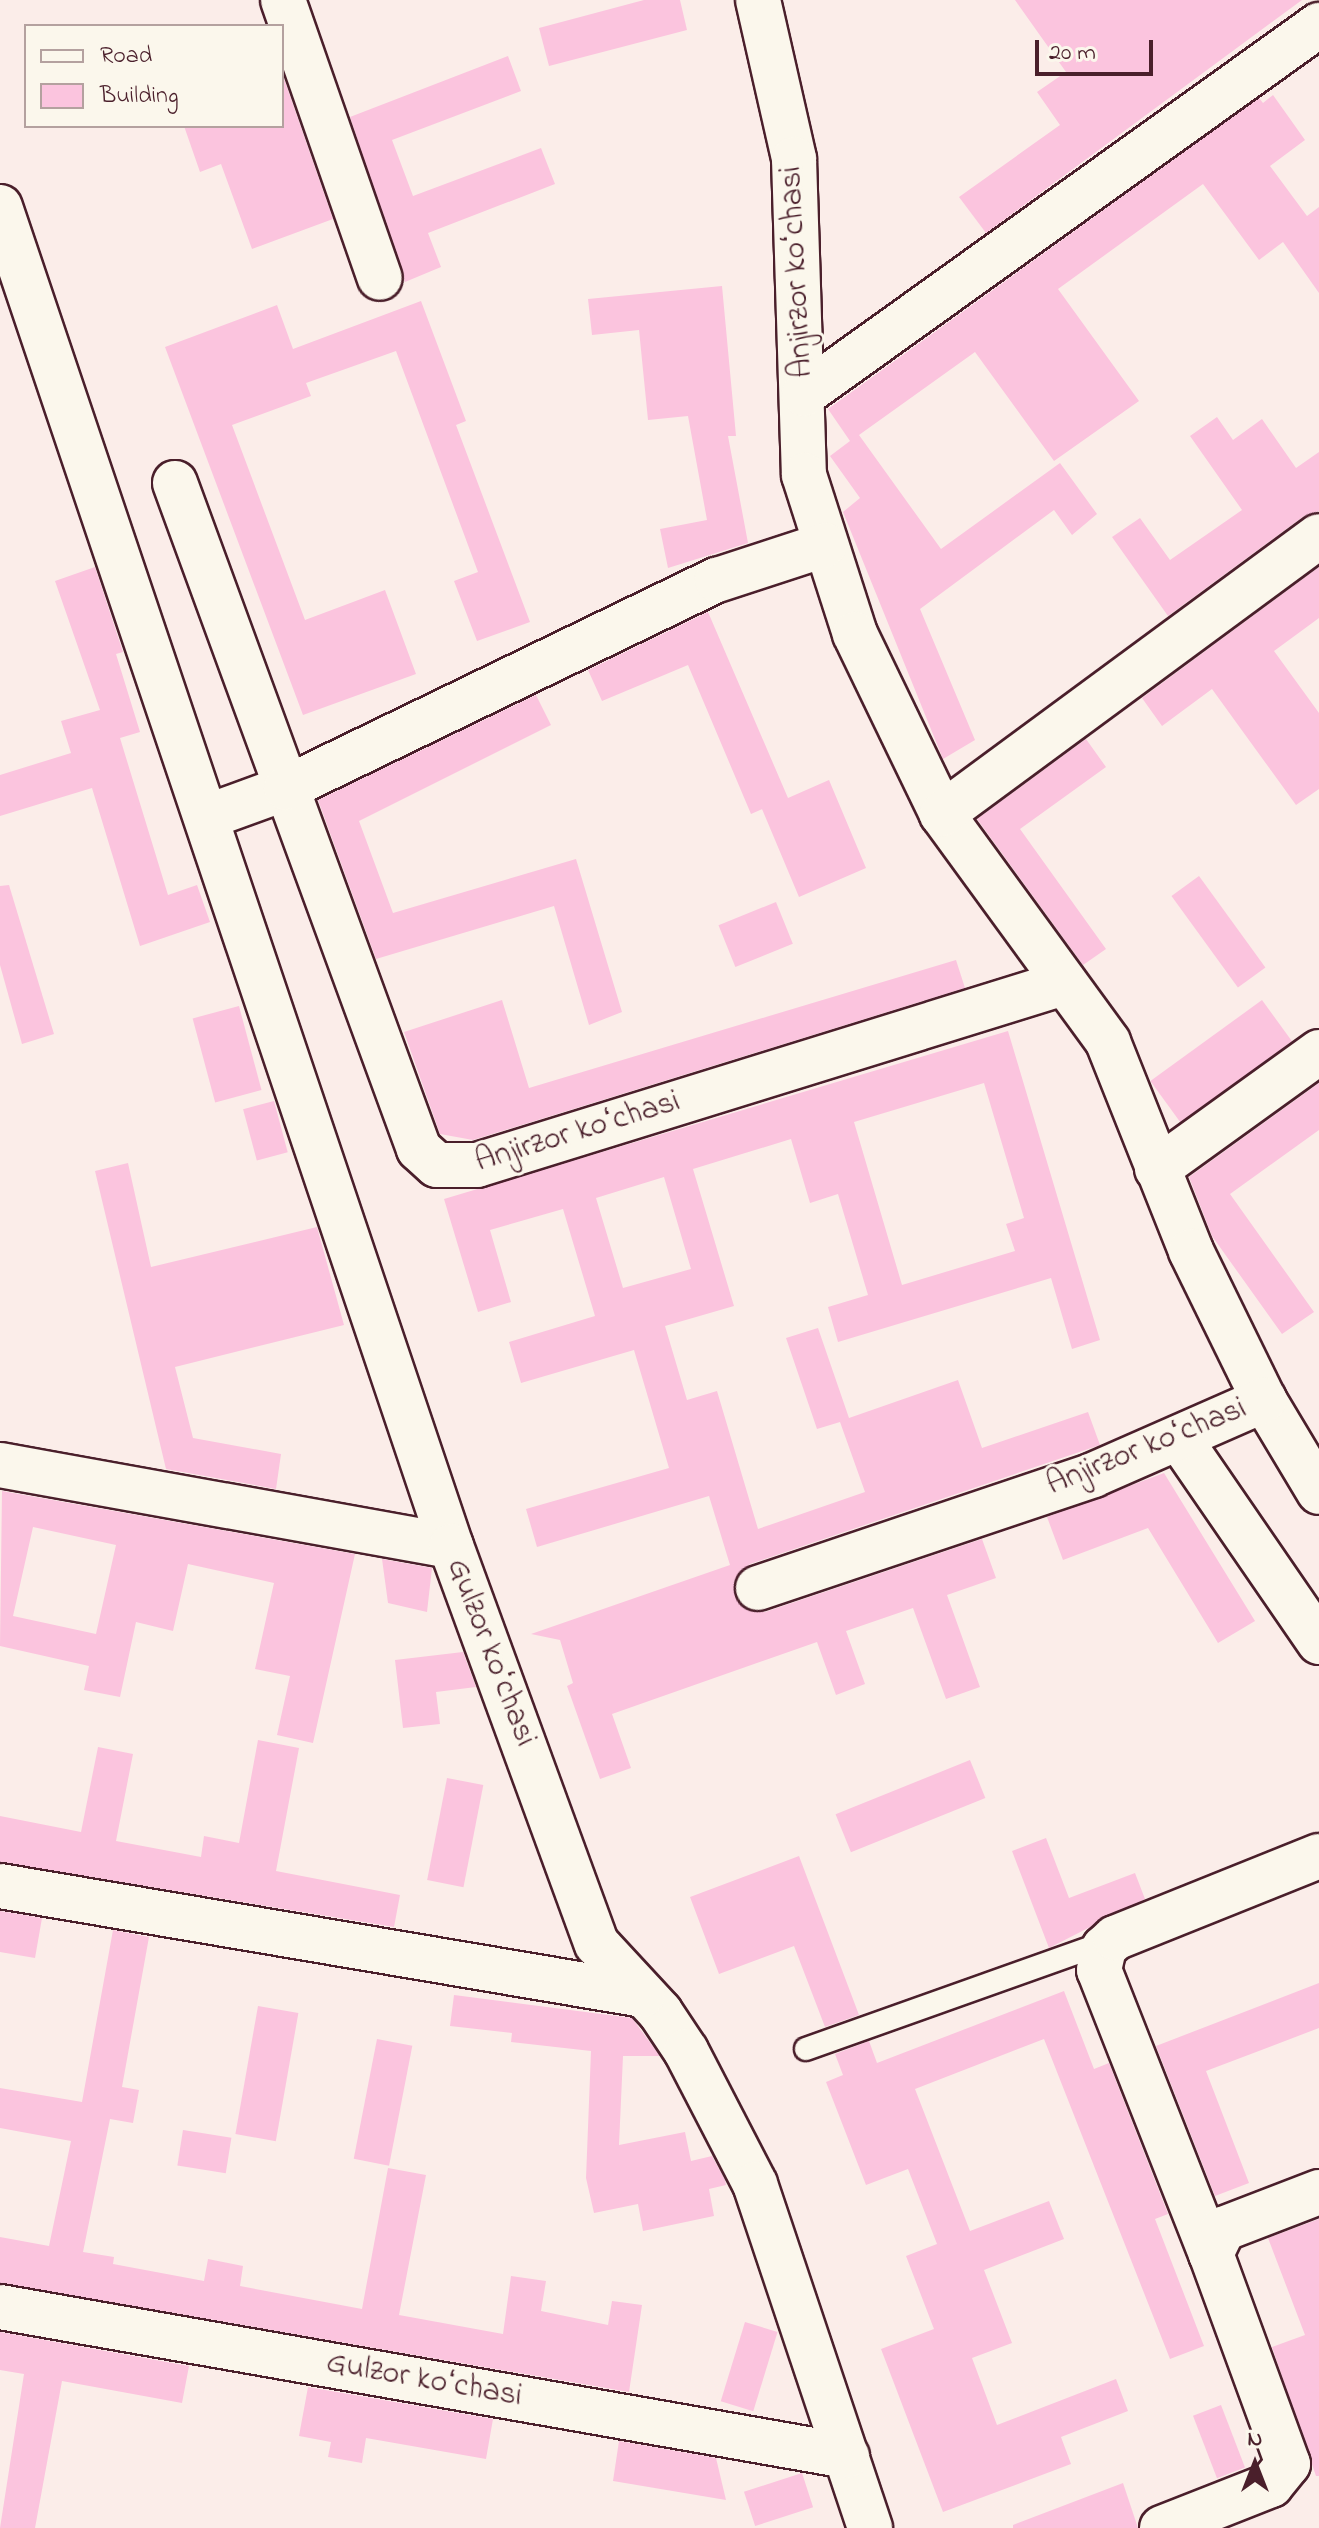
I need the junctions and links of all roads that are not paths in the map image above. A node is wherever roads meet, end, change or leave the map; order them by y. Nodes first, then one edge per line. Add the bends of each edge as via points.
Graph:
1 (283, 0) edge
2 (758, 0) edge
3 (1319, 25) edge
4 (0, 207) edge
5 (380, 278) dead end
6 (804, 394) junction
7 (175, 483) dead end
8 (1319, 536) edge
9 (824, 545) junction
10 (286, 788) junction
11 (942, 814) junction
12 (209, 816) junction
13 (1064, 983) junction
14 (1319, 1052) edge
15 (1157, 1169) junction
16 (1264, 1400) junction
17 (1181, 1441) junction
18 (0, 1465) edge
19 (1319, 1492) edge
20 (451, 1546) junction
21 (758, 1588) dead end
22 (1319, 1642) edge
23 (1319, 1856) edge
24 (0, 1886) edge
25 (1115, 1938) junction
26 (643, 1995) junction
27 (806, 2049) dead end
28 (1319, 2192) edge
29 (1211, 2254) junction
30 (0, 2307) edge
31 (847, 2456) junction
32 (870, 2528) edge
33 (1162, 2528) edge

1 - 5 street
2 - 6 street, Anjirzor koʻchasi via 794,159
3 - 6 street
4 - 12 street
6 - 9 street, Anjirzor koʻchasi via 804,475
7 - 10 street, Anjirzor koʻchasi
8 - 11 street
9 - 10 street via 717,580
9 - 11 street, Anjirzor koʻchasi via 855,634
10 - 12 street
10 - 13 street, Anjirzor koʻchasi via 419,1149 446,1167 477,1165
11 - 13 street, Anjirzor koʻchasi
12 - 20 street
13 - 15 street, Anjirzor koʻchasi via 1108,1042
14 - 15 street
15 - 16 street, Anjirzor koʻchasi
16 - 17 street, Anjirzor koʻchasi
16 - 19 street, Anjirzor koʻchasi
17 - 21 street, Anjirzor koʻchasi
17 - 22 street
18 - 20 street, Gulzor koʻchasi
20 - 26 street, Gulzor koʻchasi via 597,1944
23 - 25 street
24 - 26 street
25 - 27 lane
25 - 29 street via 1104,1948 1099,1970
26 - 31 street, Gulzor koʻchasi via 686,2051 755,2184
28 - 29 street via 1223,2229
29 - 33 street via 1288,2464 1271,2485
30 - 31 street, Gulzor koʻchasi
31 - 32 street, Gulzor koʻchasi

